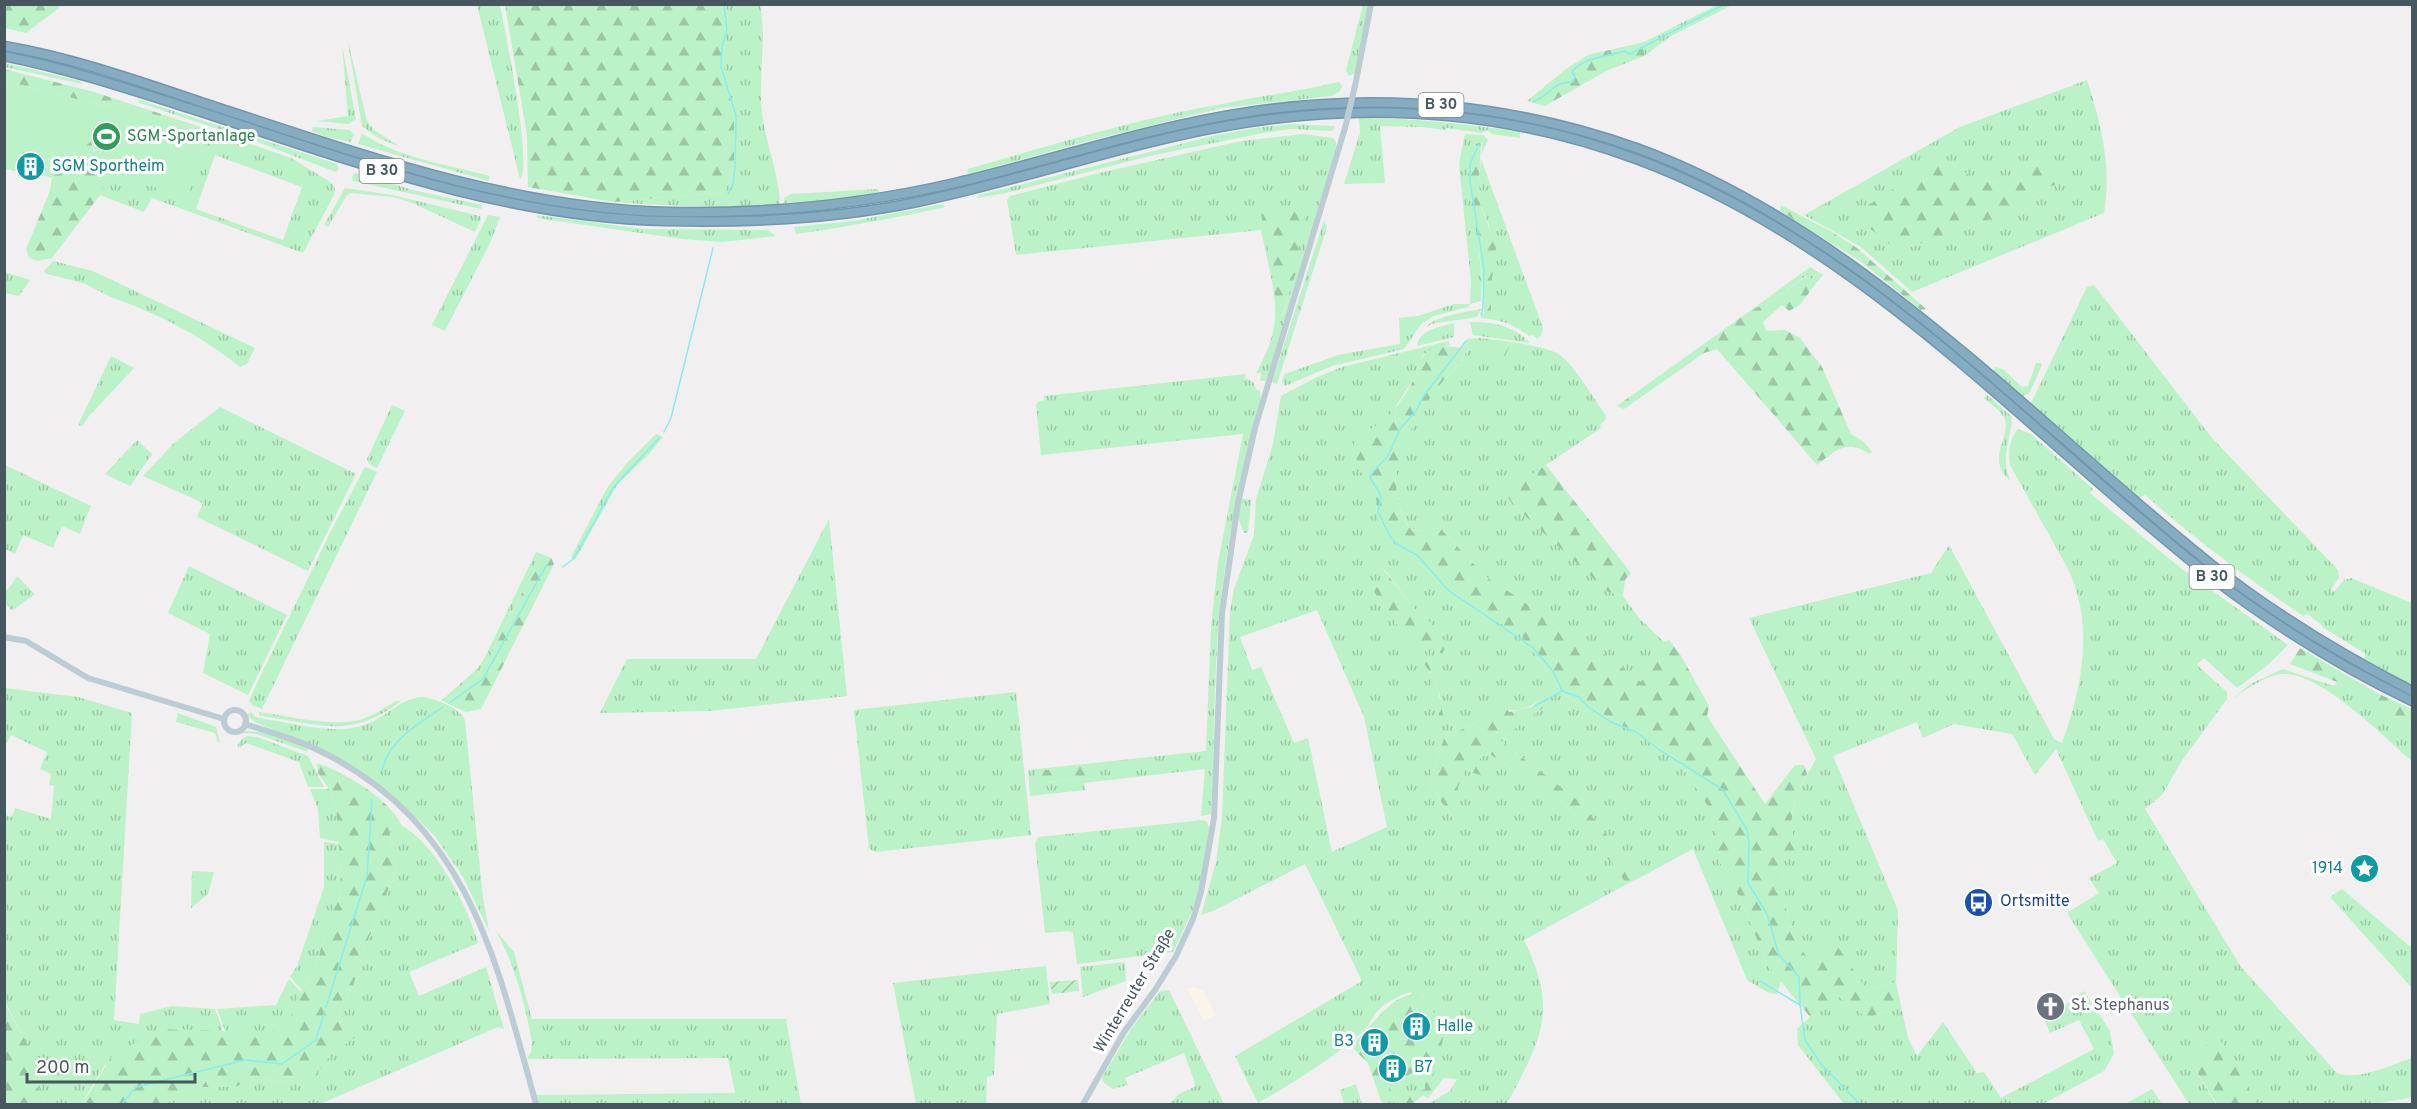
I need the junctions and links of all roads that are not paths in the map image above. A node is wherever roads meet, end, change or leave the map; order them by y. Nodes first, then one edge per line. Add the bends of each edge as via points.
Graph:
1 (1371, 4) edge
2 (4, 46) edge
3 (4, 56) edge
4 (793, 214) junction
5 (771, 216) junction
6 (2035, 421) junction
7 (4, 637) edge
8 (2412, 691) edge
9 (2412, 701) edge
10 (224, 719) junction
11 (245, 724) junction
12 (536, 1104) edge
13 (1083, 1104) edge

1 - 13 street, Winterreuter Straße, bridge via 1345,128 1255,428 1236,511 1221,622 1214,818 1201,892 1184,939
2 - 5 highway, B 30 via 120,75 349,150 470,184 608,208
3 - 5 highway, B 30 via 116,85 401,177 499,200 609,218 658,221
4 - 5 highway, B 30
4 - 6 highway, B 30 via 864,211 913,202 1246,122 1358,111 1482,118 1540,130 1640,160 1729,201 1848,275 1906,318 2013,409
4 - 6 highway, B 30 via 908,194 1244,112 1398,102 1485,110 1602,136 1735,193 1854,268 1910,310 2018,400
6 - 8 highway, B 30 via 2217,568 2293,623
6 - 9 highway, B 30 via 2146,522 2229,590 2325,655
7 - 10 street via 26,641 88,678
10 - 11 street via 231,732 238,732
10 - 11 street via 231,711 237,711 243,714
11 - 12 street via 314,748 350,768 381,789 438,848 465,890 486,938

